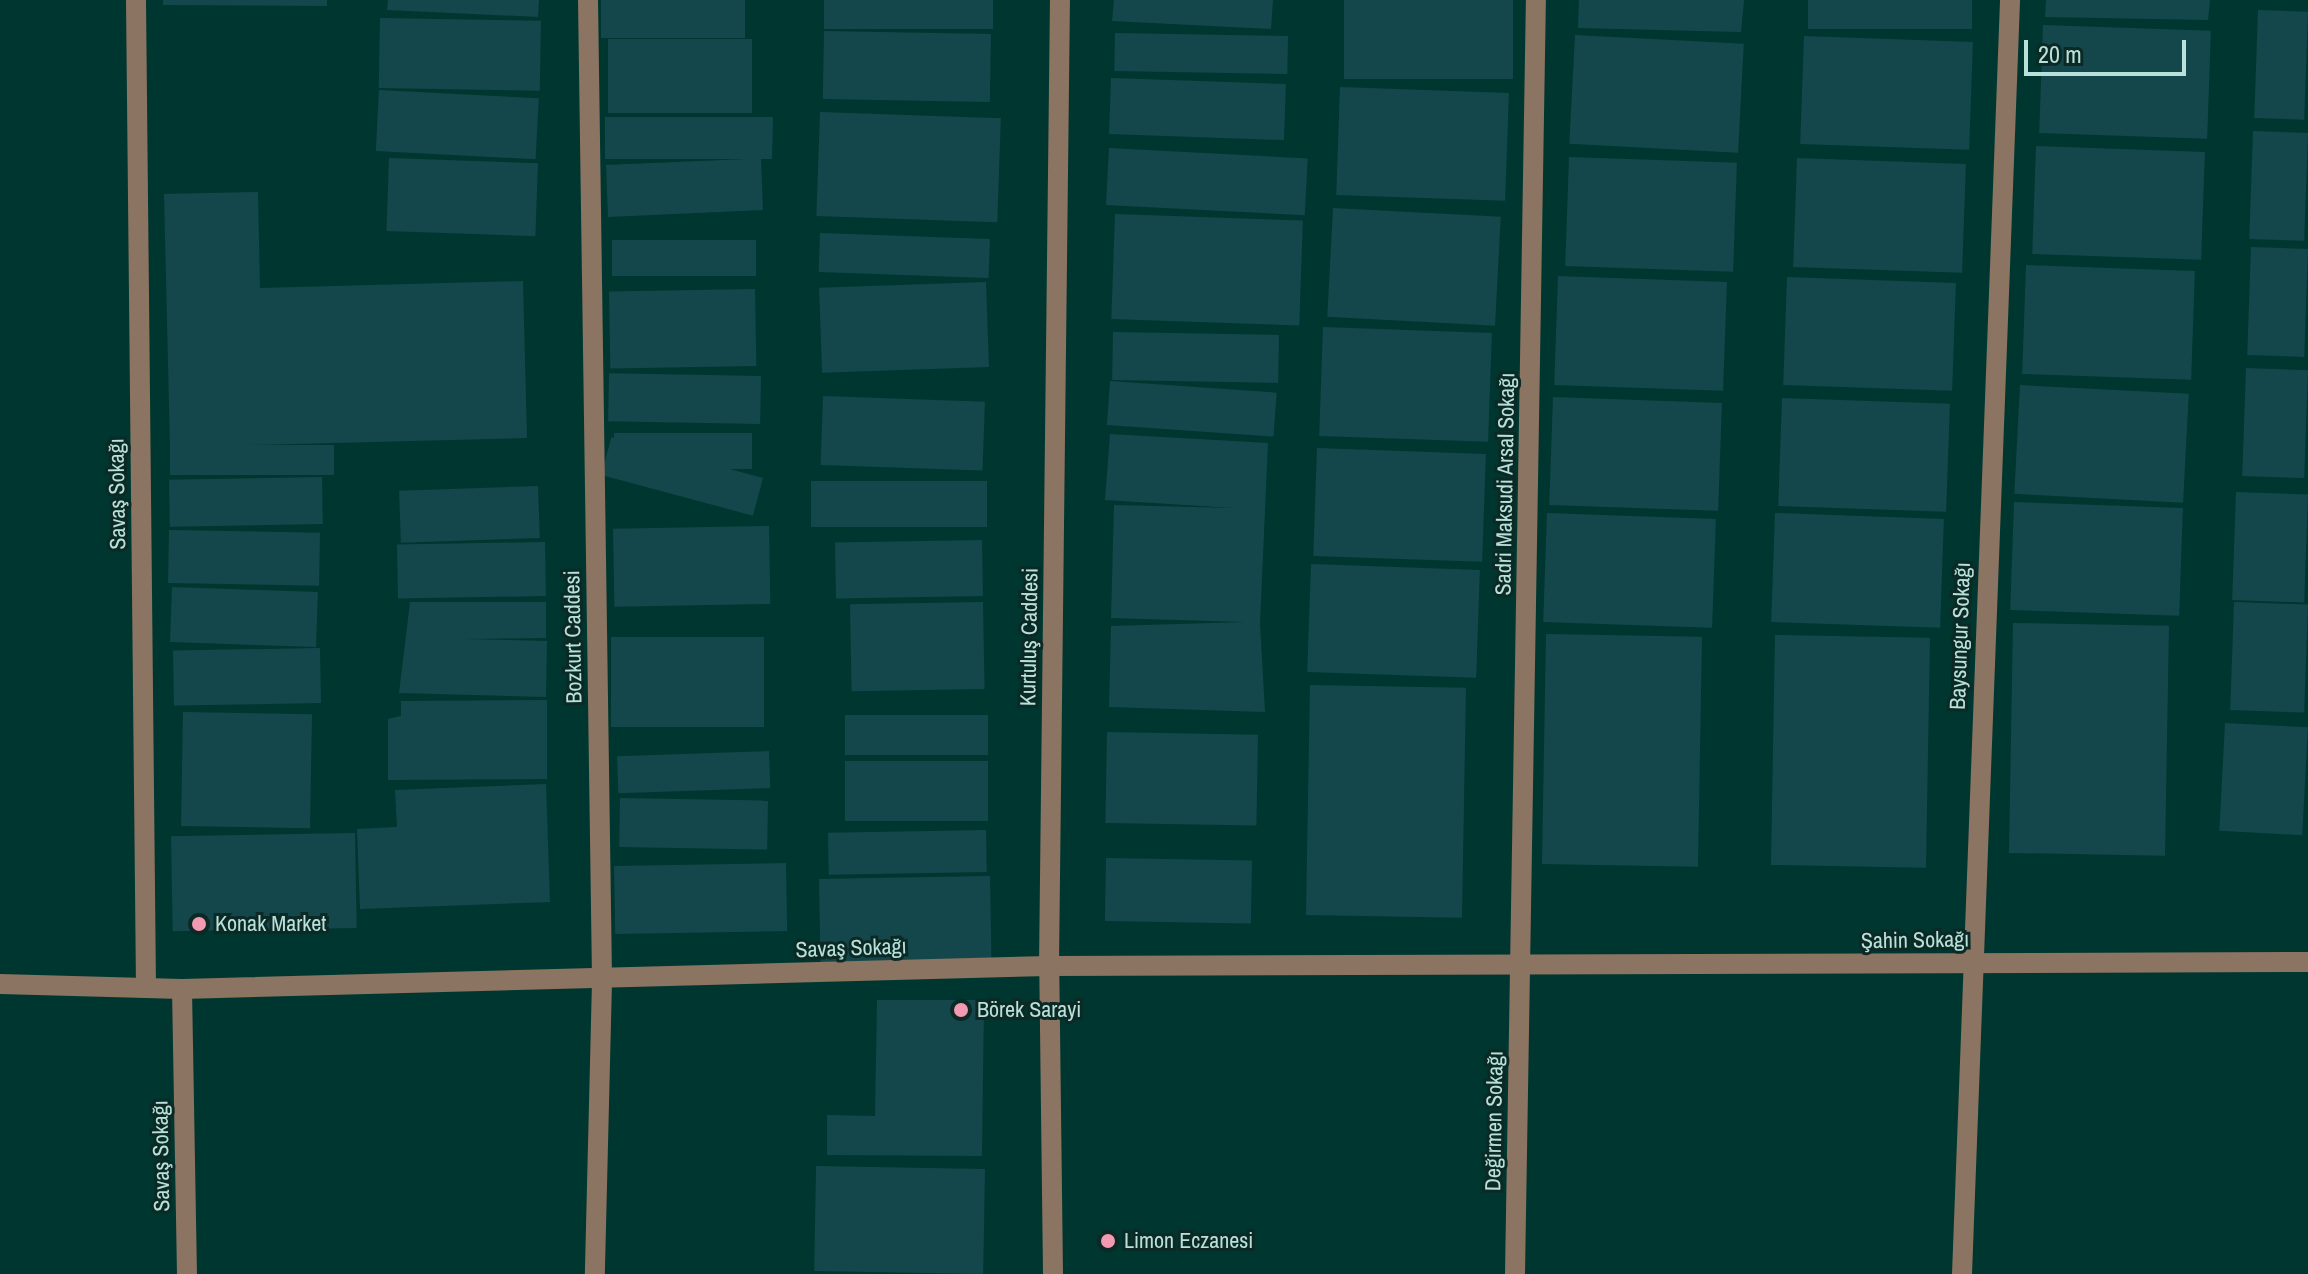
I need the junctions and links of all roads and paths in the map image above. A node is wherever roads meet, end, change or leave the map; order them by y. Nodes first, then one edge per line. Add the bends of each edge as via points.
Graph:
1 (136, 0) edge
2 (588, 0) edge
3 (1060, 0) edge
4 (1536, 0) edge
5 (2010, 0) edge
6 (2308, 962) edge
7 (1971, 963) junction
8 (1049, 966) junction
9 (1522, 968) junction
10 (602, 981) junction
11 (0, 984) edge
12 (146, 988) junction
13 (182, 989) junction
14 (187, 1274) edge
15 (595, 1274) edge
16 (1053, 1274) edge
17 (1515, 1274) edge
18 (1962, 1274) edge

1 - 12 street, Savaş Sokağı
2 - 10 street, Bozkurt Caddesi
3 - 8 street, Kurtuluş Caddesi
4 - 9 street, Sadri Maksudi Arsal Sokağı
5 - 7 street, Baysungur Sokağı
6 - 7 street, Şahin Sokağı
7 - 9 street, Şahin Sokağı
7 - 18 street, Baysungur Sokağı
8 - 9 street, Savaş Sokağı
8 - 10 street, Savaş Sokağı
8 - 16 street, Kurtuluş Caddesi
9 - 17 street, Değirmen Sokağı
10 - 13 street, Savaş Sokağı
10 - 15 street, Bozkurt Caddesi
11 - 12 street, Savaş Sokağı
12 - 13 street, Savaş Sokağı
13 - 14 street, Savaş Sokağı

